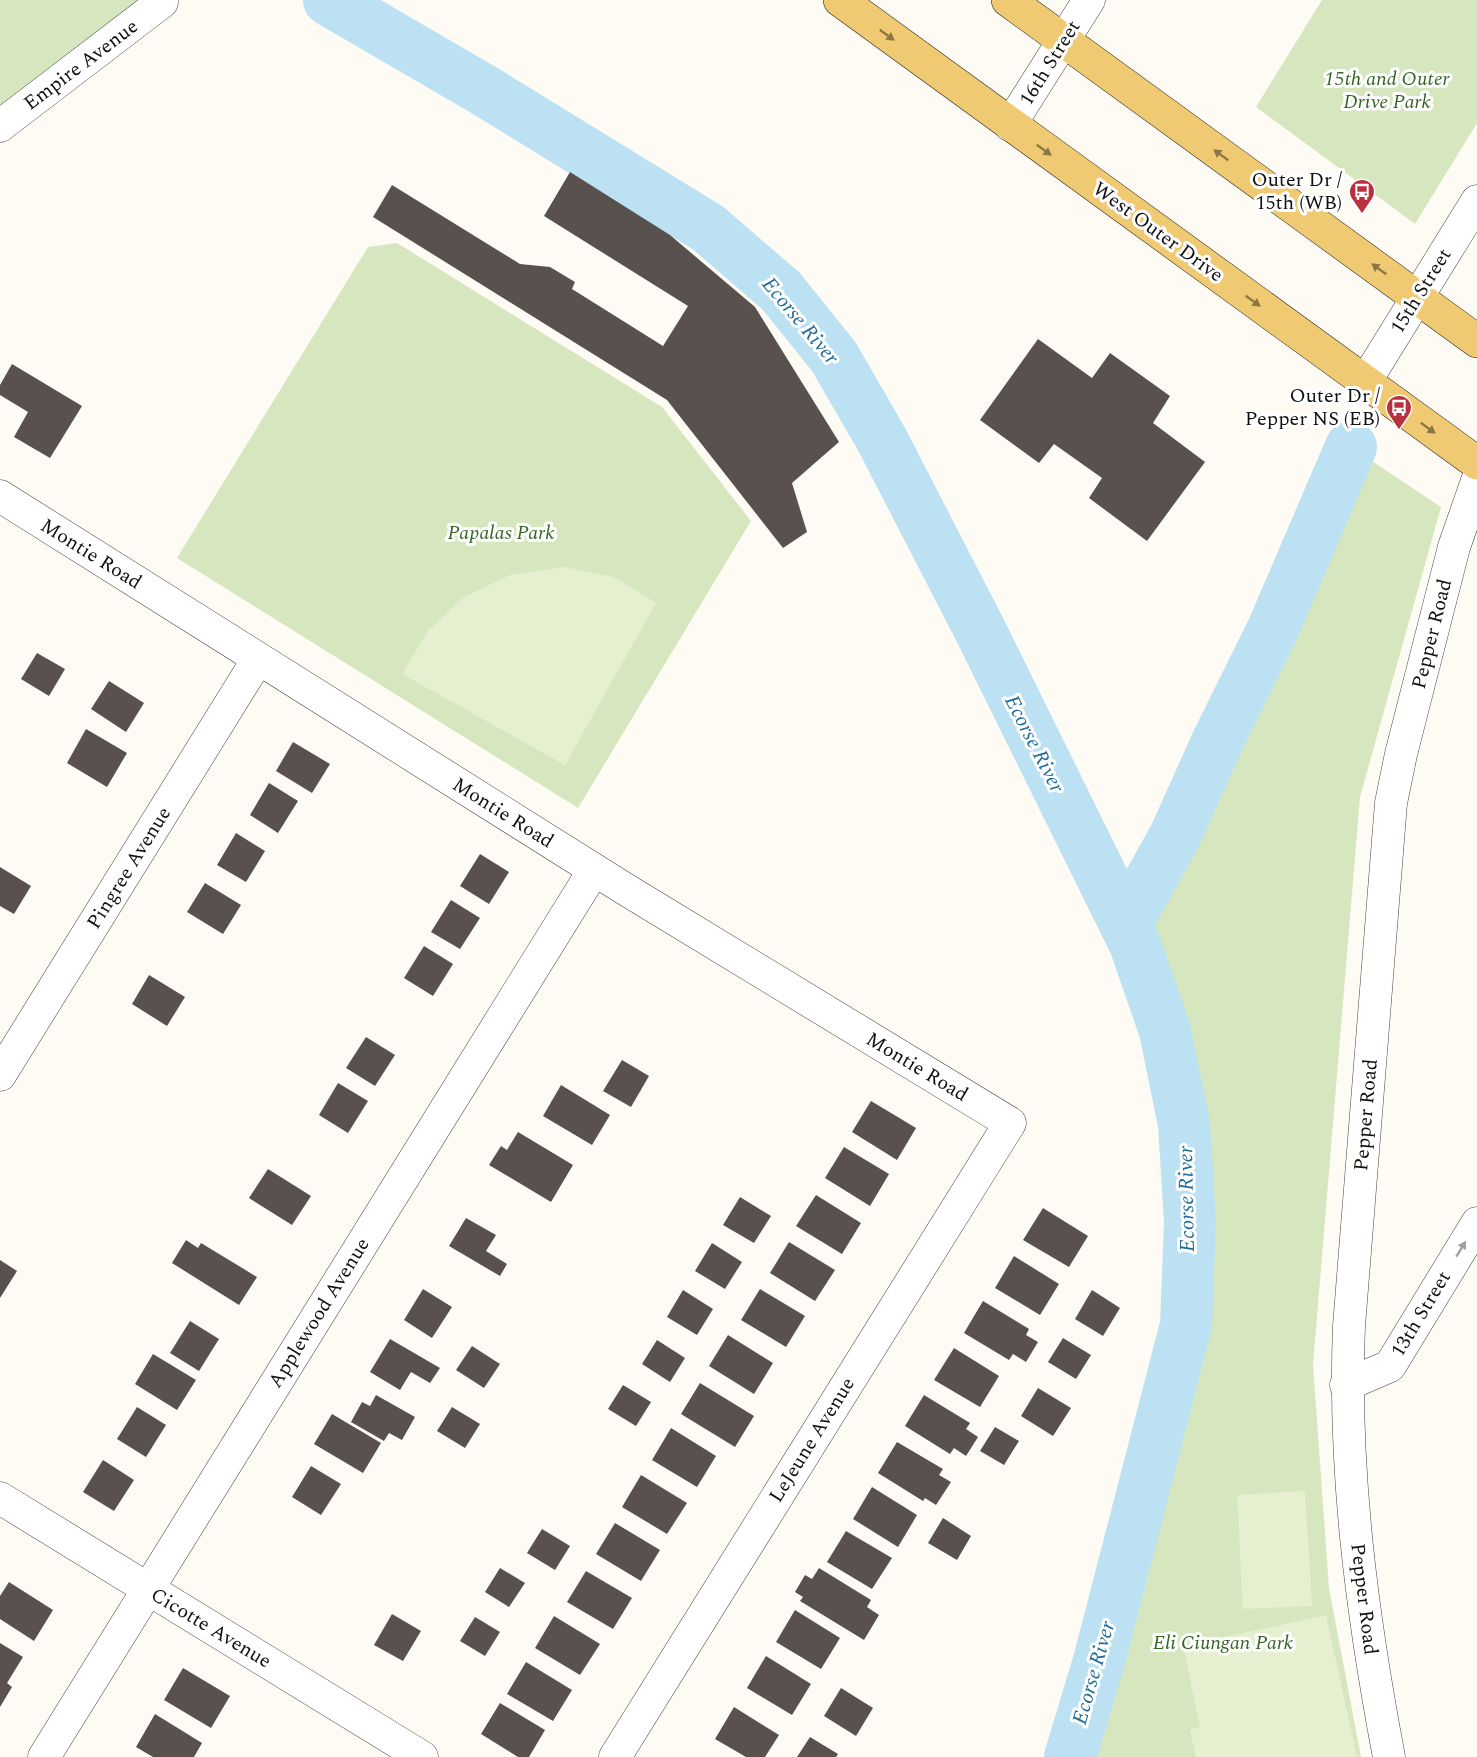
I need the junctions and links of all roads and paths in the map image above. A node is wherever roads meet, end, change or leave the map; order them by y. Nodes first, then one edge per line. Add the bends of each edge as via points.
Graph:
1 (840, 0) edge
2 (1008, 0) edge
3 (1089, 0) edge
4 (162, 2) dead end
5 (1064, 41) junction
6 (1010, 125) junction
7 (0, 126) edge
8 (1477, 201) edge
9 (1418, 298) junction
10 (1477, 341) edge
11 (1365, 382) junction
12 (1477, 463) edge
13 (1477, 481) edge
14 (0, 496) edge
15 (258, 660) junction
16 (594, 870) junction
17 (0, 1076) edge
18 (1010, 1123) joint
19 (1477, 1223) edge
20 (1346, 1385) junction
21 (0, 1498) edge
22 (148, 1590) junction
23 (44, 1757) edge
24 (422, 1757) edge
25 (615, 1757) edge
26 (1389, 1757) edge

1 -> 6 main road, West Outer Drive
2 - 5 main road
3 - 5 street, 16th Street
4 - 7 street, Empire Avenue
5 - 6 street, 16th Street
9 -> 5 main road
6 -> 11 main road, West Outer Drive
8 - 9 street, 15th Street
9 - 10 main road
9 - 11 street, 15th Street
11 -> 12 main road, West Outer Drive
13 - 20 street, Pepper Road via 1454,547 1391,803
14 - 15 street, Montie Road
15 - 16 street, Montie Road
15 - 17 street, Pingree Avenue
16 - 18 street, Montie Road
16 - 22 street, Applewood Avenue
18 - 25 street, LeJeune Avenue
20 -> 19 street, 13th Street via 1390,1365
20 - 26 street, Pepper Road via 1349,1471 1362,1596
21 - 22 street, Cicotte Avenue
22 - 23 street, Applewood Avenue
22 - 24 street, Cicotte Avenue

